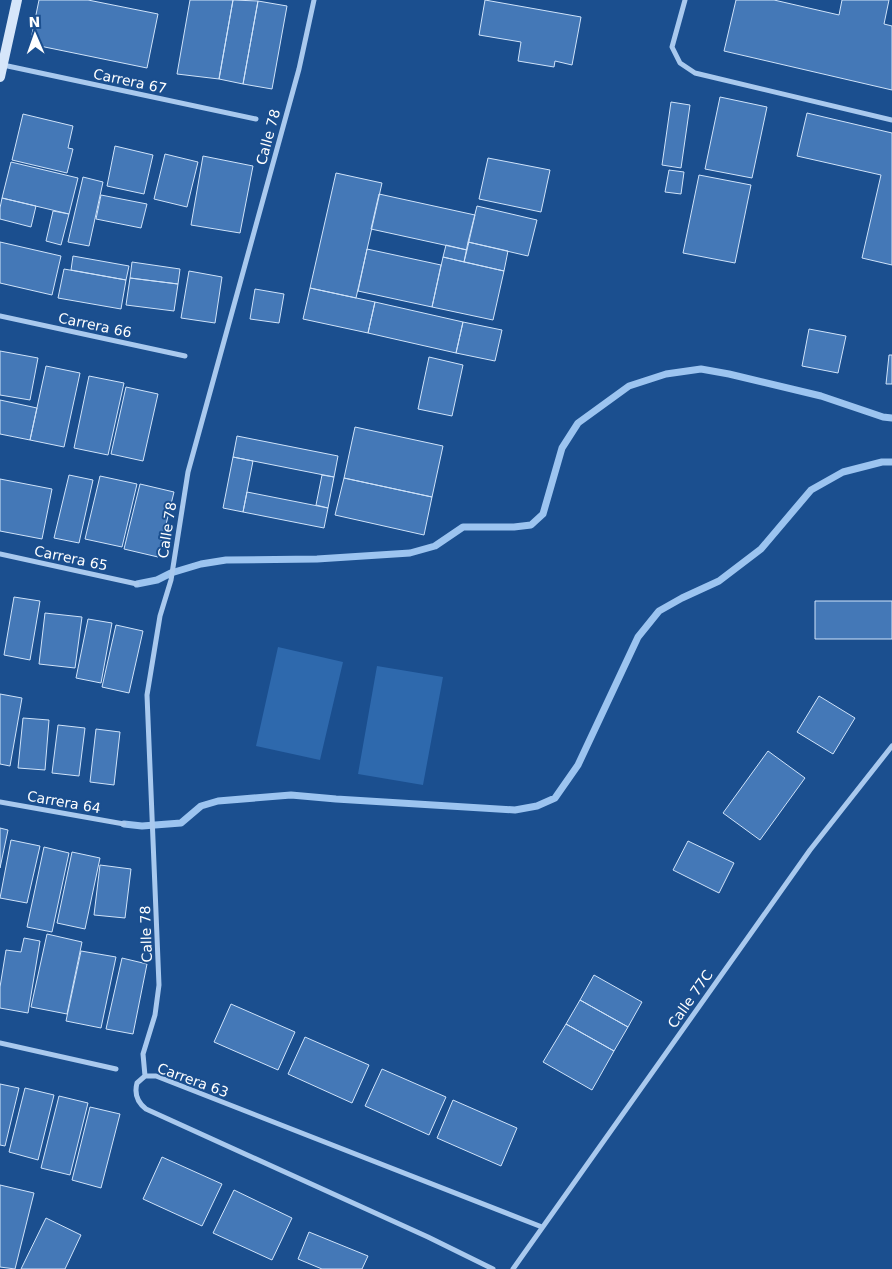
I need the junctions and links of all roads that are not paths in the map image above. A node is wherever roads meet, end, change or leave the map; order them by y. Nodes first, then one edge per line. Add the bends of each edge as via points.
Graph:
1 (17, 0) edge
2 (314, 0) edge
3 (684, 0) edge
4 (1, 65) edge
5 (0, 77) edge
6 (256, 119) dead end
7 (892, 120) edge
8 (0, 316) edge
9 (185, 356) dead end
10 (0, 554) edge
11 (137, 584) dead end
12 (892, 746) edge
13 (0, 802) edge
14 (124, 824) dead end
15 (0, 1043) edge
16 (116, 1070) dead end
17 (145, 1076) junction
18 (542, 1227) junction
19 (493, 1269) edge
20 (513, 1269) edge

1 - 4 street
2 - 17 street, Calle 78 via 299,68 188,472 146,695 159,985 155,1015 143,1054
3 - 7 street via 672,47 680,63 695,73
4 - 5 street
4 - 6 street, Carrera 67
8 - 9 street, Carrera 66
10 - 11 street, Carrera 65
12 - 18 street, Calle 77C via 810,850
13 - 14 street, Carrera 64
15 - 16 street
17 - 18 street, Carrera 63 via 156,1076
17 - 19 street, Carrera 63 via 137,1083 136,1094 146,1109
18 - 20 street, Calle 77C

